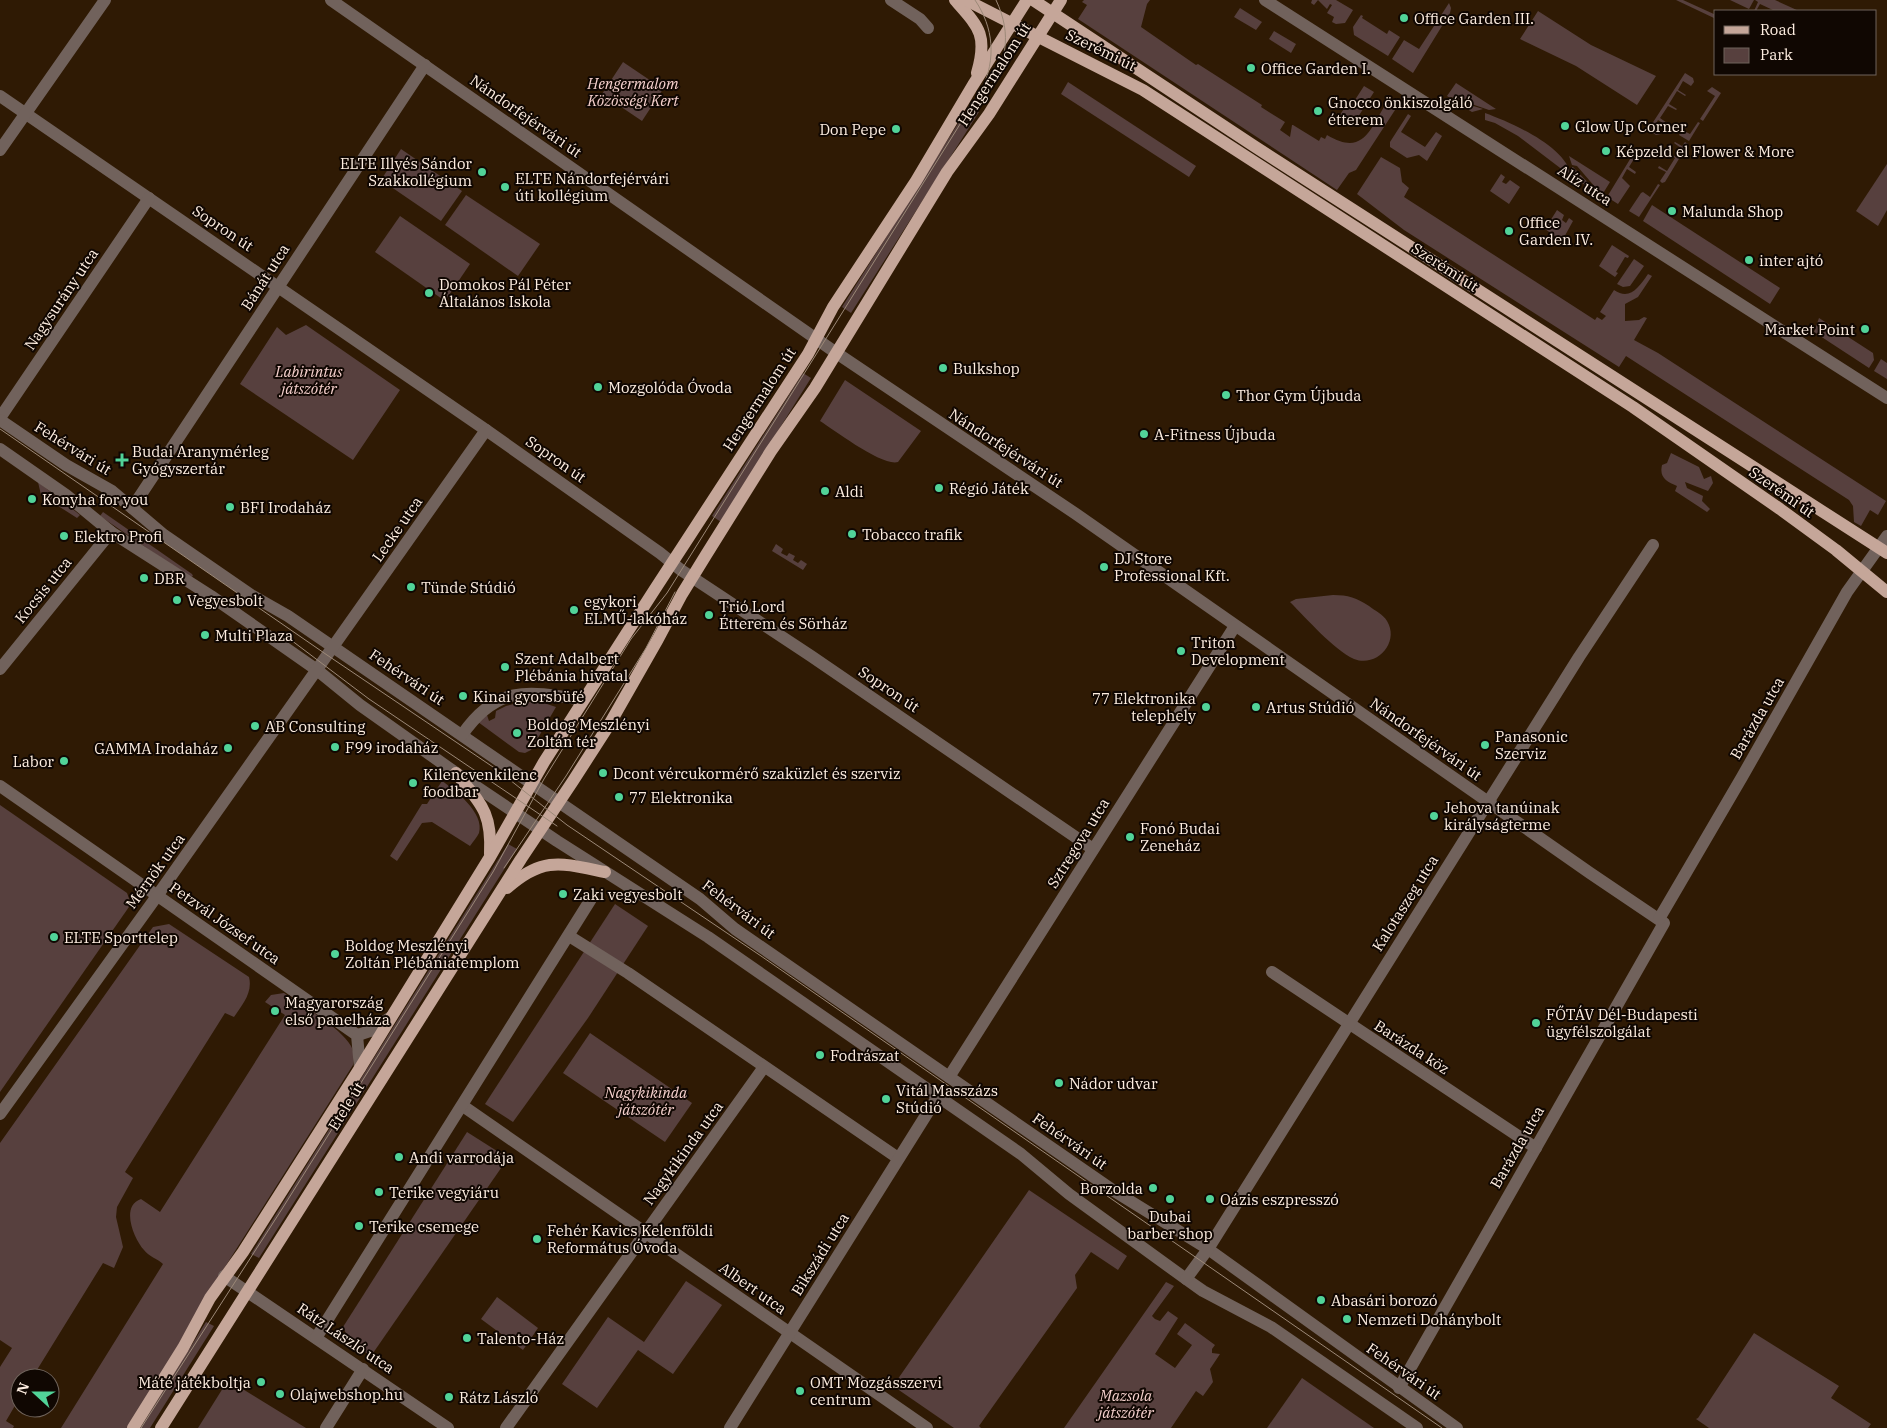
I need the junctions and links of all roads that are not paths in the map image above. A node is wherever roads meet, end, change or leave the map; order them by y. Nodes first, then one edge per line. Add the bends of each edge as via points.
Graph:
1 (105, 0) edge
2 (331, 0) edge
3 (891, 0) edge
4 (955, 0) edge
5 (966, 0) edge
6 (1028, 0) edge
7 (1033, 0) edge
8 (1061, 0) edge
9 (1266, 0) edge
10 (1053, 13) junction
11 (1012, 24) junction
12 (928, 28) dead end
13 (1038, 37) junction
14 (425, 66) junction
15 (973, 85) junction
16 (0, 96) edge
17 (26, 113) junction
18 (0, 150) edge
19 (149, 198) junction
20 (278, 286) junction
21 (816, 339) junction
22 (835, 352) junction
23 (1887, 398) edge
24 (0, 419) edge
25 (486, 430) junction
26 (0, 449) edge
27 (132, 508) junction
28 (111, 532) junction
29 (1887, 536) edge
30 (1652, 545) dead end
31 (1883, 550) edge
32 (672, 563) junction
33 (1862, 572) junction
34 (692, 577) junction
35 (1887, 592) edge
36 (1235, 626) junction
37 (333, 647) junction
38 (0, 669) edge
39 (317, 670) junction
40 (583, 700) junction
41 (462, 735) junction
42 (456, 773) junction
43 (531, 784) junction
44 (0, 786) edge
45 (559, 802) junction
46 (1488, 802) junction
47 (514, 812) junction
48 (540, 830) junction
49 (1093, 849) junction
50 (490, 856) junction
51 (605, 872) junction
52 (157, 896) junction
53 (496, 898) junction
54 (591, 899) dead end
55 (1661, 921) junction
56 (569, 936) junction
57 (1272, 972) dead end
58 (391, 1017) junction
59 (1348, 1024) junction
60 (358, 1036) junction
61 (764, 1067) junction
62 (360, 1068) junction
63 (949, 1077) junction
64 (938, 1096) junction
65 (462, 1106) junction
66 (0, 1114) edge
67 (1536, 1148) junction
68 (898, 1158) junction
69 (646, 1233) junction
70 (1208, 1249) junction
71 (224, 1276) junction
72 (1186, 1279) junction
73 (248, 1292) junction
74 (790, 1333) junction
75 (316, 1338) junction
76 (363, 1369) junction
77 (1399, 1388) junction
78 (133, 1428) edge
79 (161, 1428) edge
80 (326, 1428) edge
81 (448, 1428) edge
82 (506, 1428) edge
83 (730, 1428) edge
84 (927, 1428) edge
85 (1417, 1428) edge
86 (1457, 1428) edge

1 - 17 street
2 - 14 street, Nándorfejérvári út
3 - 12 street
4 - 15 main road via 974,20 980,34 982,48
5 - 11 main road, Szerémi út
6 - 11 main road, Hengermalom út
7 - 10 main road, Szerémi út
8 - 10 main road, Hengermalom út
9 - 23 street, Alíz utca
10 - 13 main road, Hengermalom út
10 - 31 main road, Szerémi út
11 - 13 main road, Szerémi út
11 - 15 main road, Hengermalom út
13 - 22 main road, Hengermalom út via 990,114 947,172
13 - 33 main road, Szerémi út via 1143,90 1591,380 1780,509
14 - 20 street, Bánát utca
14 - 21 street, Nándorfejérvári út
15 - 21 main road, Hengermalom út
16 - 17 street, Sopron út
17 - 18 street
17 - 19 street, Sopron út
19 - 20 street, Sopron út
19 - 24 street, Nagysurány utca
20 - 25 street, Sopron út
20 - 27 street, Bánát utca
21 - 22 street, Nándorfejérvári út
21 - 32 main road, Hengermalom út
22 - 34 main road, Hengermalom út
22 - 36 street, Nándorfejérvári út via 1069,509
24 - 27 street, Fehérvári út via 66,465 112,491
25 - 32 street, Sopron út
25 - 37 street, Lecke utca
26 - 28 street via 66,495
27 - 37 street, Fehérvári út via 180,546
28 - 38 street, Kocsis utca
28 - 39 street
29 - 31 street, Barázda utca
30 - 46 street, Kalotaszeg utca
31 - 33 street, Barázda utca
32 - 34 street, Sopron út
32 - 40 main road, Hengermalom út
33 - 35 main road, Szerémi út
33 - 55 street, Barázda utca via 1847,592
34 - 45 main road, Hengermalom út via 608,725
34 - 49 street, Sopron út
36 - 46 street, Nándorfejérvári út
36 - 49 street, Sztregova utca
37 - 39 street, Lecke utca
37 - 41 street, Fehérvári út
39 - 42 street via 360,705
39 - 52 street, Mérnök utca
40 - 41 street via 532,693 510,696 482,711
40 - 43 main road, Hengermalom út
41 - 43 street, Fehérvári út
42 - 47 street
42 - 50 main road via 484,808 490,832
43 - 45 street, Fehérvári út
43 - 47 main road, Hengermalom út
44 - 52 street, Petzvál József utca
45 - 48 main road, Etele út
45 - 63 street, Fehérvári út
46 - 55 street, Nándorfejérvári út
46 - 59 street, Kalotaszeg utca
47 - 48 street
47 - 50 main road, Etele út
48 - 51 street
48 - 53 main road, Etele út
49 - 63 street, Sztregova utca
50 - 58 main road, Etele út
51 - 53 main road via 546,864 525,873
51 - 64 street via 708,937
52 - 60 street, Petzvál József utca
52 - 66 street, Mérnök utca
53 - 73 main road, Etele út
54 - 56 street
55 - 67 street, Barázda utca
56 - 61 street
56 - 65 street
57 - 59 street, Barázda köz
58 - 60 street
58 - 62 main road, Etele út
59 - 67 street, Barázda köz
59 - 70 street, Kalotaszeg utca
60 - 62 street
61 - 68 street
61 - 69 street, Nagykikinda utca
62 - 71 main road, Etele út via 248,1244
63 - 70 street, Fehérvári út via 1114,1191
64 - 68 street, Bikszádi utca
64 - 72 street via 1021,1154 1069,1194
65 - 69 street, Albert utca
65 - 75 street
67 - 77 street, Barázda utca
68 - 74 street, Bikszádi utca
69 - 74 street, Albert utca
69 - 82 street, Nagykikinda utca
70 - 72 street, Kalotaszeg utca
70 - 77 street, Fehérvári út
71 - 73 street, Rátz László utca
71 - 78 main road, Etele út
72 - 85 street via 1271,1327
73 - 75 street, Rátz László utca
73 - 79 main road, Etele út
74 - 83 street, Bikszádi utca
74 - 84 street, Albert utca
75 - 76 street, Rátz László utca
76 - 80 street
76 - 81 street, Rátz László utca
77 - 86 street, Fehérvári út

